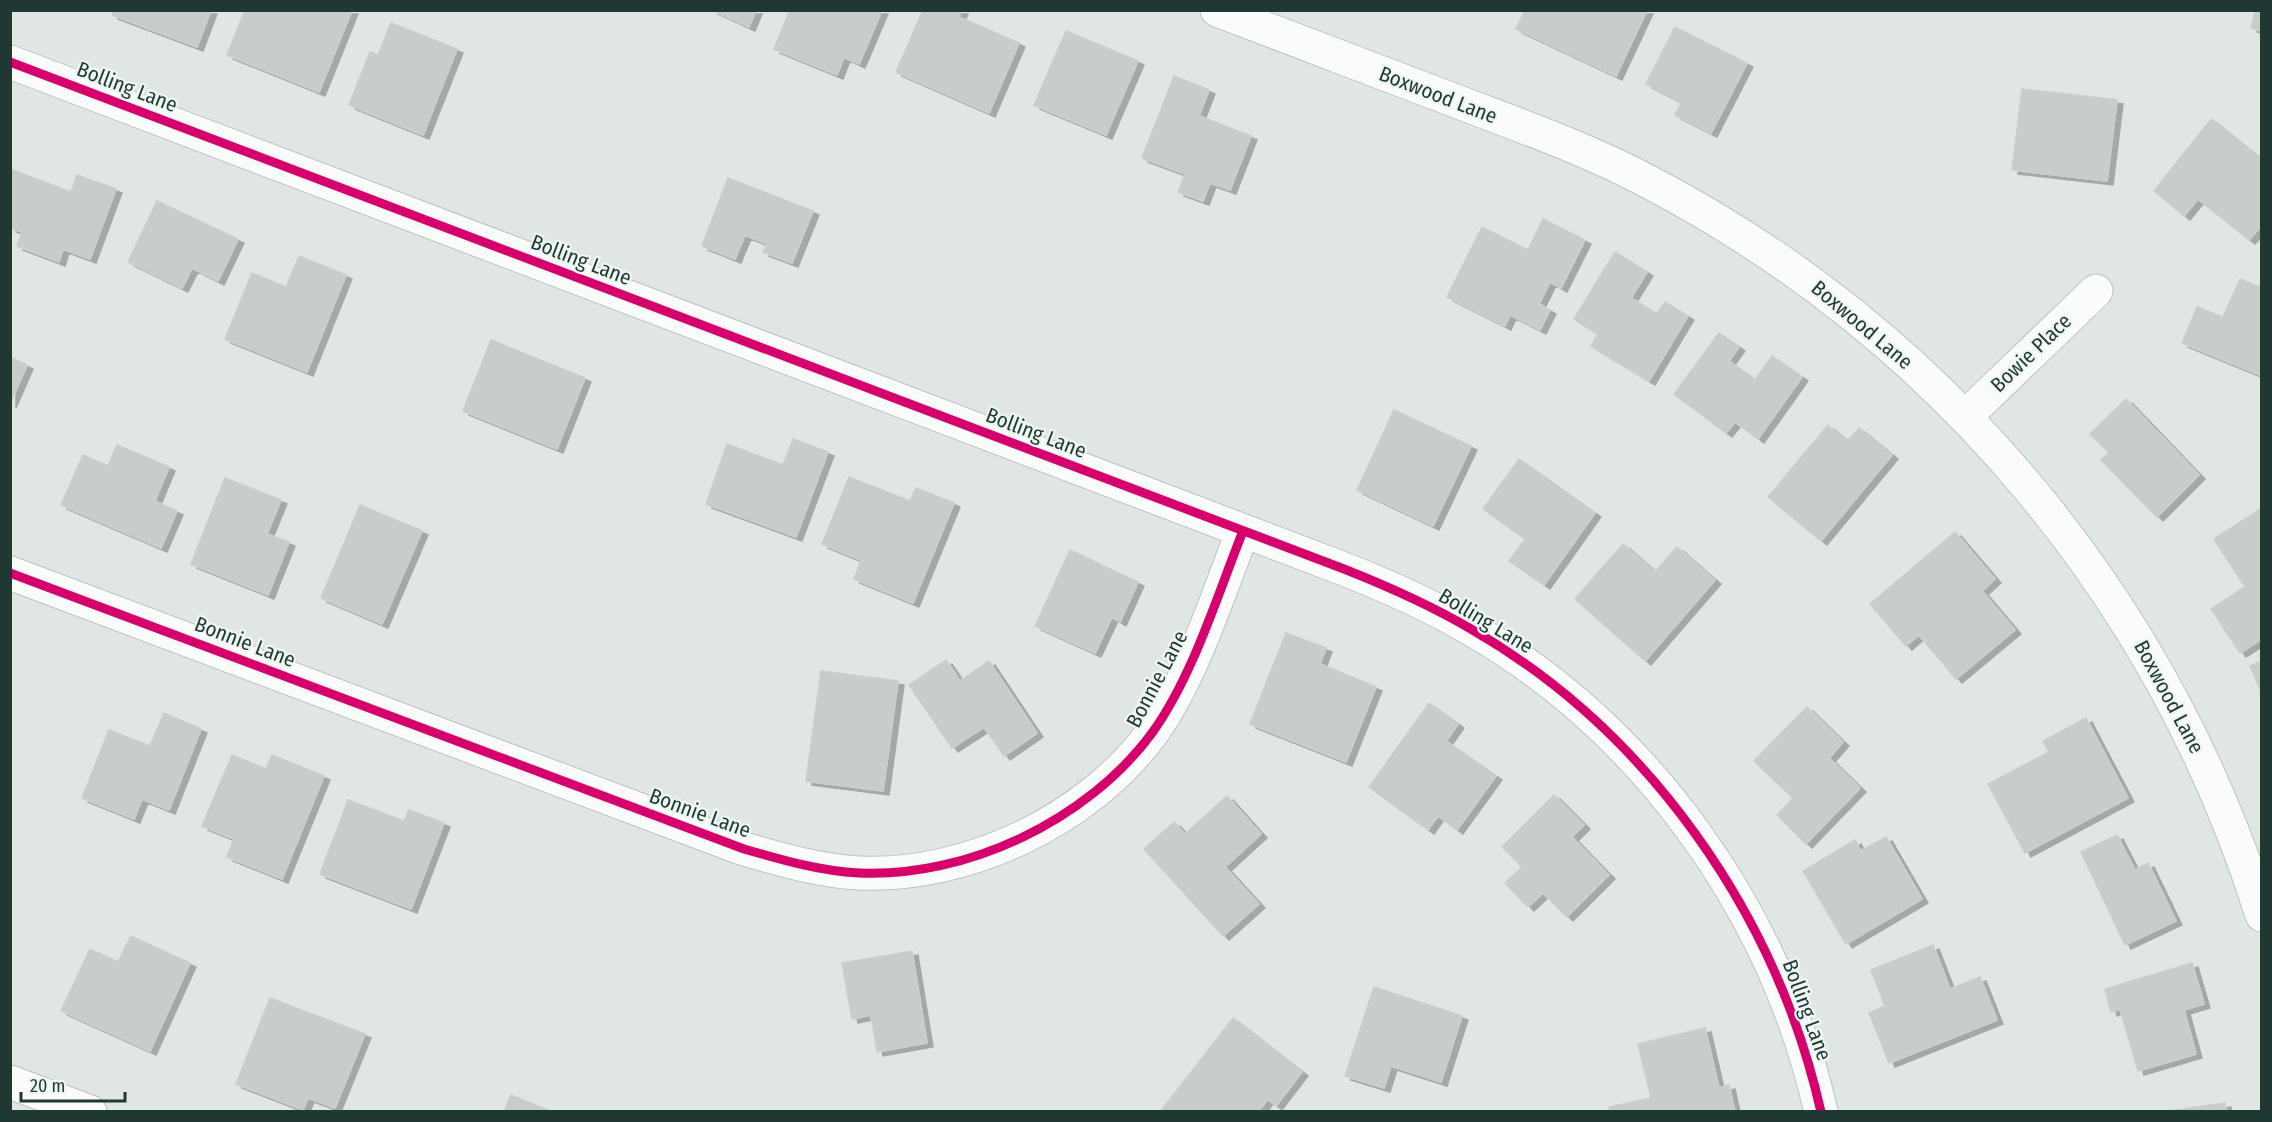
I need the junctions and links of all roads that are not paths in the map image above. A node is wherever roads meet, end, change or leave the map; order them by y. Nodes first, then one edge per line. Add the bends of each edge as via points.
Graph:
1 (1217, 10) edge
2 (10, 62) edge
3 (2096, 291) dead end
4 (1966, 416) junction
5 (1243, 531) junction
6 (10, 573) edge
7 (2262, 915) edge
8 (10, 1082) edge
9 (90, 1112) edge
10 (1821, 1112) edge

1 - 4 street, Boxwood Lane via 1522,127 1647,181 1792,268 1857,319
2 - 5 street, Bolling Lane
3 - 4 street, Bowie Place
4 - 7 street, Boxwood Lane via 2057,521 2149,658 2215,789
5 - 6 street, Bonnie Lane via 1167,708 1153,732 1118,772 1068,811 1004,844 930,867 861,873 825,870 735,846
5 - 10 street, Bolling Lane via 1392,588 1472,629 1549,682 1620,746 1703,844 1754,928 1800,1036
8 - 9 street

